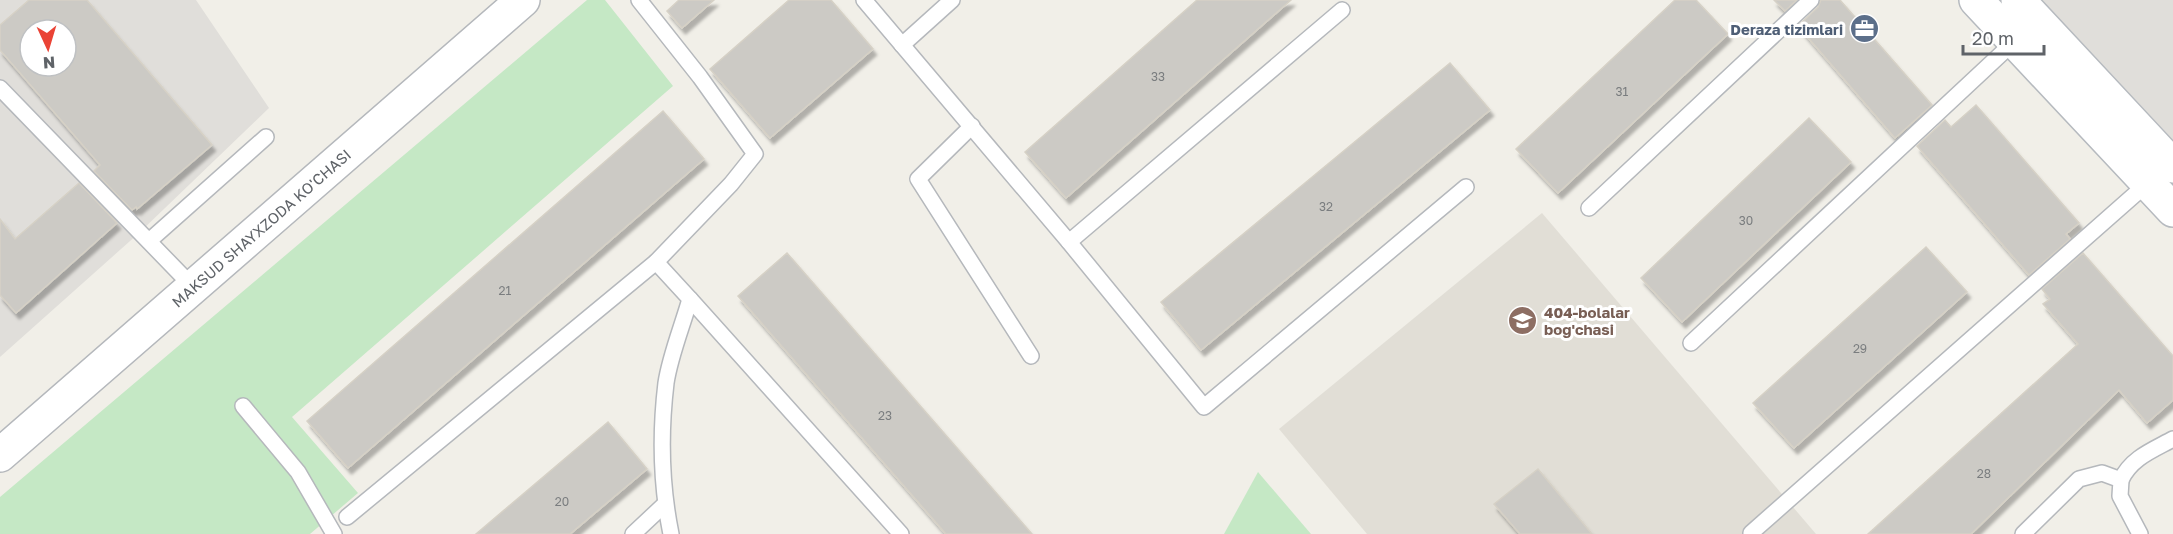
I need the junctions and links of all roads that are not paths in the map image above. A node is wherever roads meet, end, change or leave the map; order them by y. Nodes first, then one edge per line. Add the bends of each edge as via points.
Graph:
1 (523, 0) edge
2 (639, 0) edge
3 (864, 0) edge
4 (952, 0) edge
5 (1812, 0) edge
6 (1976, 0) edge
7 (2018, 0) edge
8 (1342, 10) dead end
9 (2015, 41) junction
10 (902, 45) junction
11 (0, 88) edge
12 (972, 126) junction
13 (266, 137) dead end
14 (2161, 174) edge
15 (1466, 187) dead end
16 (1589, 207) dead end
17 (2173, 210) edge
18 (149, 241) junction
19 (1069, 242) junction
20 (656, 262) junction
21 (193, 287) junction
22 (690, 299) junction
23 (1691, 343) dead end
24 (1031, 356) dead end
25 (243, 406) dead end
26 (2173, 439) edge
27 (0, 455) edge
28 (2121, 480) junction
29 (665, 504) junction
30 (347, 517) dead end
31 (1751, 533) edge
32 (334, 534) edge
33 (633, 534) edge
34 (671, 534) edge
35 (901, 534) edge
36 (2023, 534) edge
37 (2140, 534) edge

1 - 21 street, MAKSUD SHAYXZODA KO'CHASI
2 - 20 lane via 755,154
3 - 10 lane
4 - 10 lane
5 - 16 lane
6 - 9 street
7 - 14 street
8 - 19 lane
9 - 14 street
9 - 23 lane
10 - 12 lane
11 - 18 lane
12 - 19 lane
12 - 24 lane via 918,179
13 - 18 lane
14 - 17 street
14 - 31 lane
15 - 19 lane via 1204,407
18 - 21 lane
20 - 22 lane
20 - 30 lane
21 - 27 street, MAKSUD SHAYXZODA KO'CHASI
22 - 29 lane via 666,382
22 - 35 lane
25 - 32 lane via 298,472
26 - 28 lane via 2134,460
28 - 36 lane via 2102,473 2079,479
28 - 37 lane via 2120,496
29 - 33 lane
29 - 34 lane

